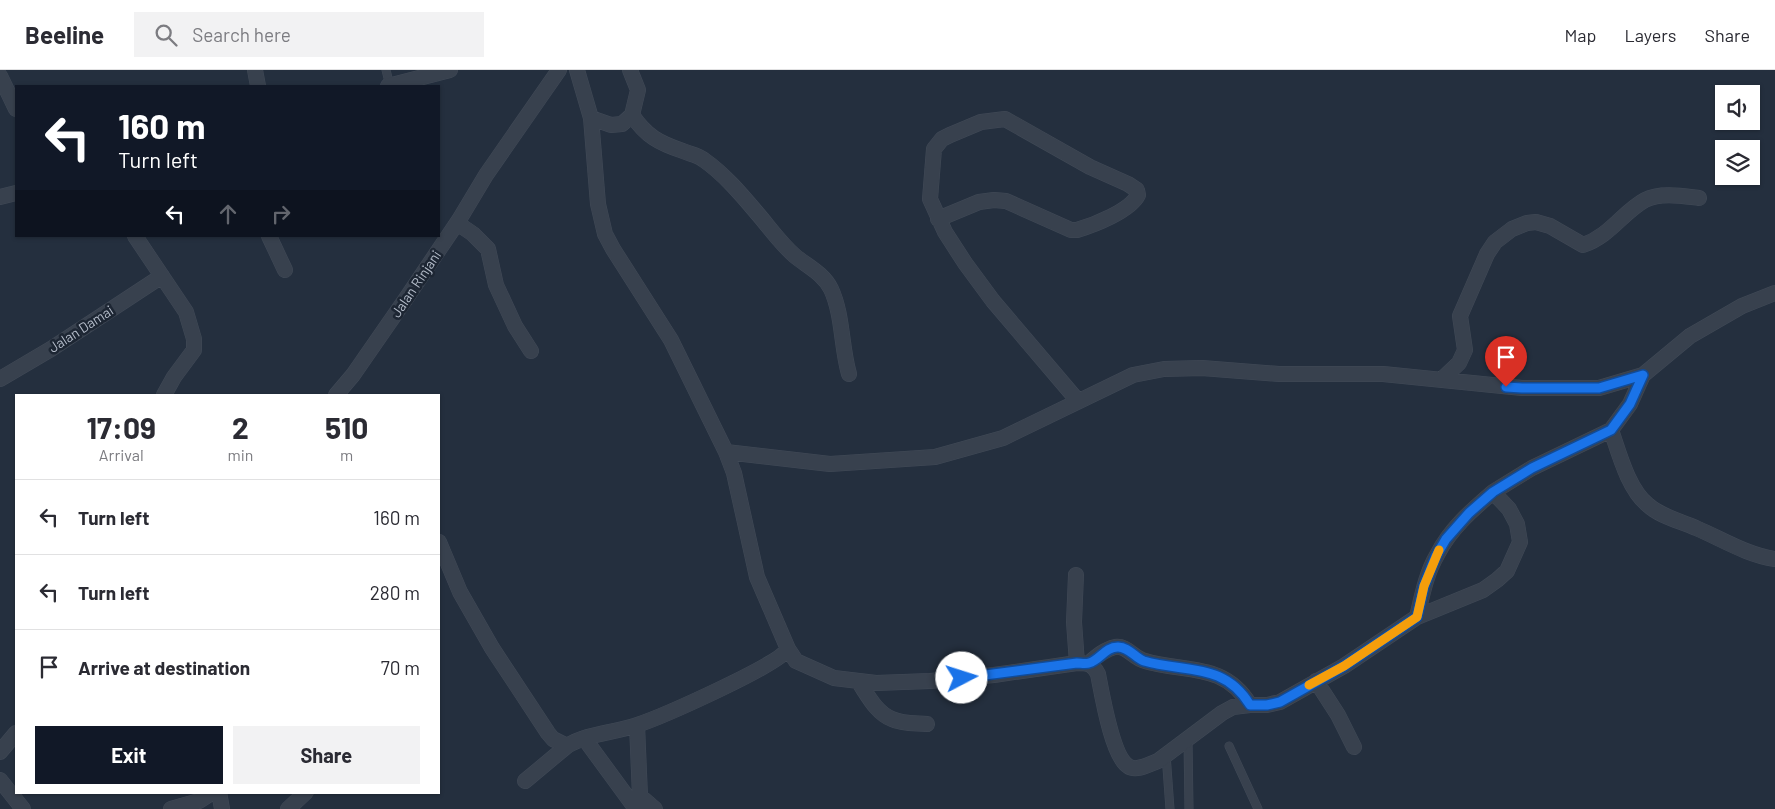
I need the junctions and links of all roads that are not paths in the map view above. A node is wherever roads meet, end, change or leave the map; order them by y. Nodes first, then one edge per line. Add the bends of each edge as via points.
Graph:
1 (255, 70) edge
2 (559, 70) edge
3 (577, 70) edge
4 (630, 70) edge
5 (440, 71) edge
6 (0, 76) edge
7 (388, 77) edge
8 (258, 85) edge
9 (15, 107) edge
10 (632, 115) junction
11 (591, 118) junction
12 (1699, 198) dead end
13 (938, 219) junction
14 (457, 223) junction
15 (136, 237) edge
16 (269, 237) edge
17 (285, 270) dead end
18 (162, 276) junction
19 (1775, 293) edge
20 (531, 351) dead end
21 (849, 374) dead end
22 (1643, 375) junction
23 (0, 379) edge
24 (1441, 380) junction
25 (165, 394) edge
26 (337, 394) edge
27 (1078, 401) junction
28 (1611, 430) junction
29 (726, 452) junction
30 (1493, 492) junction
31 (440, 544) edge
32 (1775, 559) edge
33 (1076, 575) dead end
34 (1417, 617) junction
35 (788, 649) junction
36 (1083, 663) junction
37 (858, 681) junction
38 (1316, 681) junction
39 (1250, 705) junction
40 (927, 724) dead end
41 (637, 725) junction
42 (15, 734) edge
43 (584, 738) junction
44 (1188, 739) junction
45 (567, 746) junction
46 (1229, 746) dead end
47 (1354, 747) dead end
48 (0, 752) edge
49 (1166, 754) junction
50 (0, 780) edge
51 (525, 780) dead end
52 (210, 794) edge
53 (219, 794) edge
54 (304, 794) edge
55 (638, 805) edge
56 (23, 809) edge
57 (171, 809) edge
58 (222, 809) edge
59 (288, 809) edge
60 (656, 809) edge
61 (1170, 809) edge
62 (1189, 809) edge
63 (1258, 809) edge

1 - 8 street
2 - 14 street, Jalan Rinjani
3 - 11 street
4 - 10 street via 638,90
5 - 7 street
6 - 9 street
10 - 11 street via 622,124 612,125
10 - 21 street via 650,137 701,157 712,165 730,181 779,242 821,275 830,288 839,316
11 - 29 street via 598,204 605,234 671,340
12 - 24 street via 1661,196 1646,199 1601,236 1583,245 1550,226 1536,222 1512,229 1500,237 1487,254 1460,316 1465,350 1459,364
13 - 13 street via 930,198 934,149 942,139 981,122 1005,119 1128,184 1137,190 1138,195 1122,211 1077,230 1006,201 979,202
13 - 27 street via 992,301
14 - 20 street via 488,248 496,285
14 - 26 street, Jalan Rinjani
15 - 18 street
16 - 17 street
18 - 23 street, Jalan Damai
18 - 25 street via 186,312 194,339 194,350
19 - 22 street via 1742,306 1690,336
22 - 24 street via 1599,388 1522,388
22 - 28 street via 1630,404
24 - 27 street via 1383,374 1164,369 1133,375
27 - 29 street via 1003,438 935,457 830,464
28 - 30 street via 1532,468
28 - 32 street via 1630,482 1648,505 1743,549
29 - 35 street via 758,577
30 - 34 street via 1446,539 1430,571
30 - 34 street via 1509,509 1517,524 1520,542 1507,571 1483,590
31 - 45 street via 460,592 492,648 548,733
33 - 36 street via 1074,622
34 - 38 street
35 - 37 street via 796,661 811,669 834,678
35 - 41 street via 778,659 709,694
36 - 37 street via 930,681
36 - 39 street via 1107,649 1123,647 1142,660 1217,674 1243,693
36 - 49 street via 1094,667 1098,674 1110,729 1126,766 1148,765
37 - 40 street via 872,702 892,719
38 - 39 street via 1280,702
38 - 47 street
39 - 44 street via 1222,713
41 - 43 street
41 - 55 street
42 - 48 street
43 - 45 street
43 - 55 street
44 - 49 street
44 - 62 lane
45 - 51 street
46 - 63 lane
49 - 61 lane
50 - 56 street
52 - 57 street
53 - 58 street
54 - 59 street
55 - 60 street

